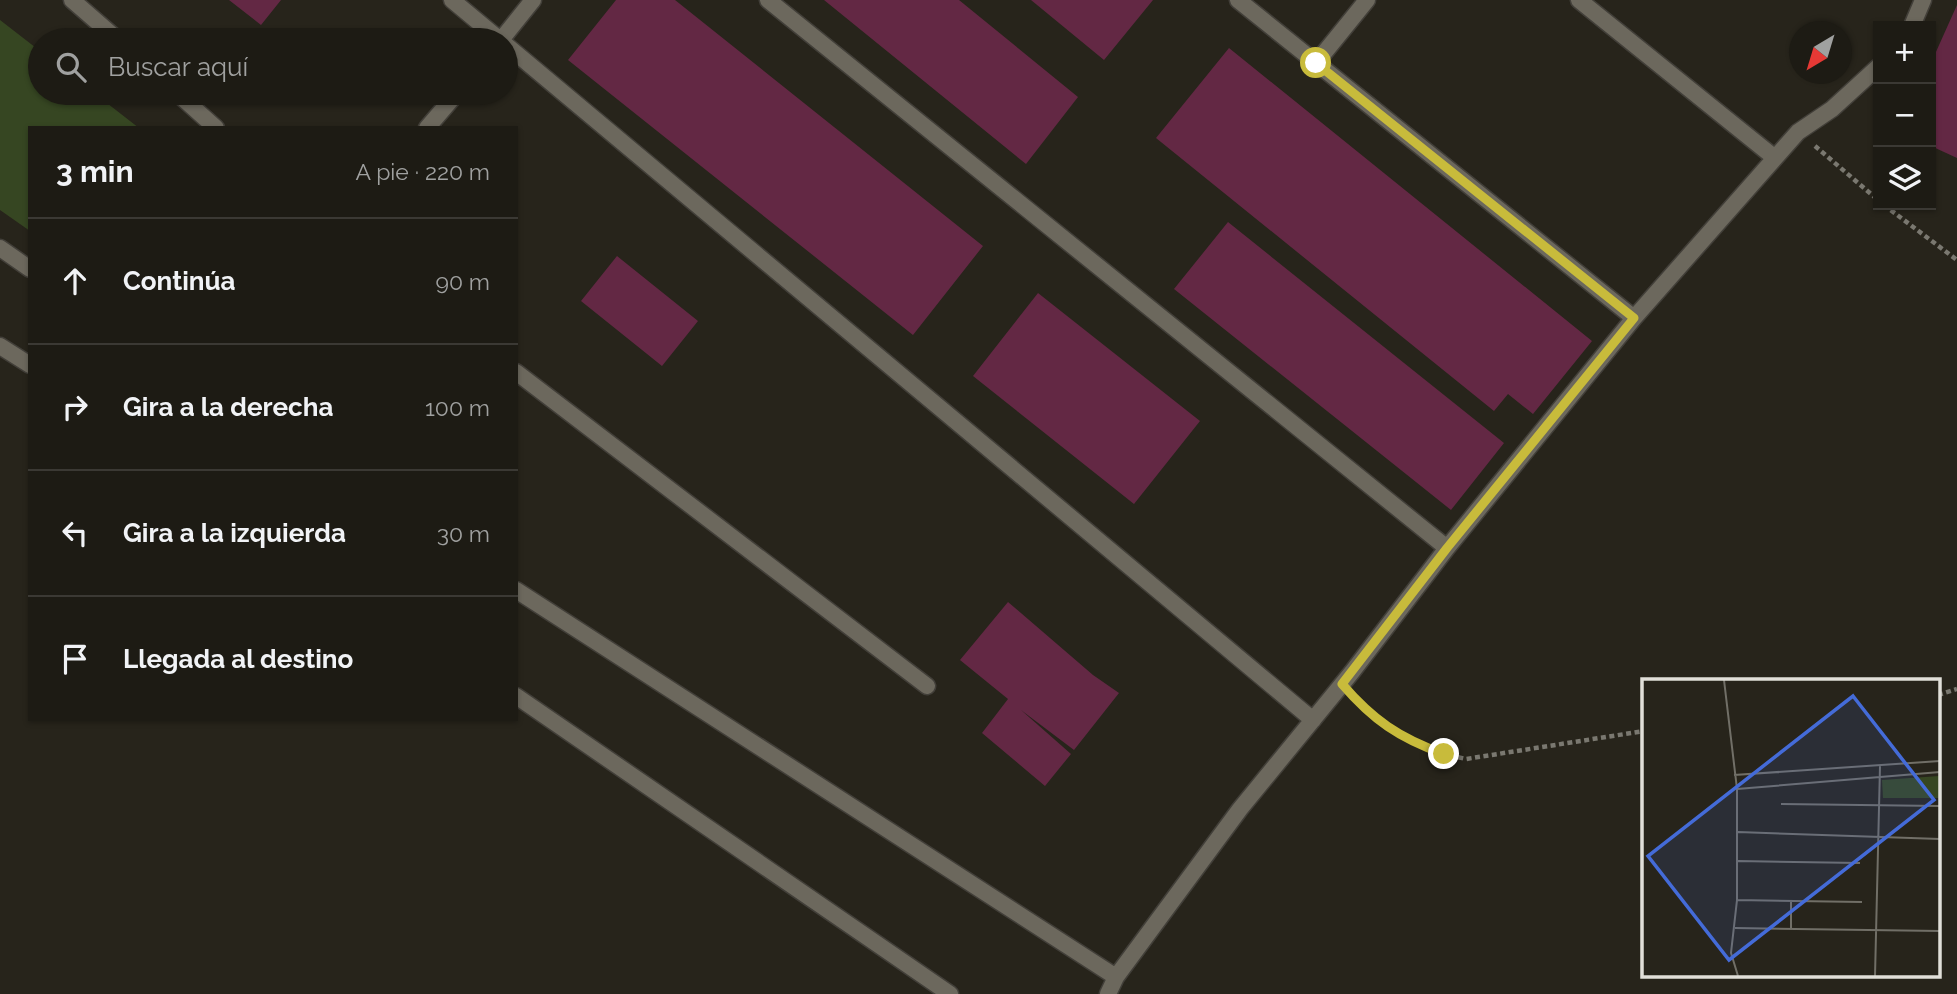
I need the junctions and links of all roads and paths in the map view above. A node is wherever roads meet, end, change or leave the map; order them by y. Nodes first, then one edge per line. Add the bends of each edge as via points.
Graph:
1 (72, 0) edge
2 (452, 0) edge
3 (533, 0) edge
4 (768, 0) edge
5 (1238, 0) edge
6 (1367, 0) edge
7 (1579, 0) edge
8 (1923, 0) edge
9 (1914, 21) edge
10 (104, 28) edge
11 (486, 28) edge
12 (510, 28) edge
13 (518, 55) edge
14 (1316, 63) junction
15 (1873, 72) edge
16 (190, 105) edge
17 (447, 105) edge
18 (214, 126) edge
19 (429, 126) edge
20 (1798, 132) junction
21 (1775, 158) junction
22 (1873, 196) edge
23 (1891, 210) edge
24 (0, 248) edge
25 (1957, 260) edge
26 (28, 268) edge
27 (1634, 318) junction
28 (0, 346) edge
29 (28, 364) edge
30 (518, 374) edge
31 (1447, 548) junction
32 (518, 591) edge
33 (1342, 684) junction
34 (927, 686) dead end
35 (1957, 689) edge
36 (1940, 694) edge
37 (518, 697) edge
38 (1313, 720) junction
39 (1642, 731) edge
40 (1116, 977) junction
41 (950, 994) edge
42 (1108, 994) edge

1 - 10 lane
2 - 11 lane
3 - 12 lane
4 - 31 lane
5 - 14 lane
6 - 14 lane
7 - 21 lane
8 - 9 lane
13 - 38 lane
14 - 27 lane
15 - 20 lane
16 - 18 lane
17 - 19 lane
20 - 21 lane
20 - 22 path
21 - 27 lane
23 - 25 path
24 - 26 lane
27 - 31 lane
28 - 29 lane
30 - 34 lane
31 - 33 lane
32 - 40 lane
33 - 38 lane
33 - 39 path via 1378,721 1399,734 1466,759
35 - 36 path
37 - 41 lane
38 - 40 lane via 1240,809
40 - 42 lane

